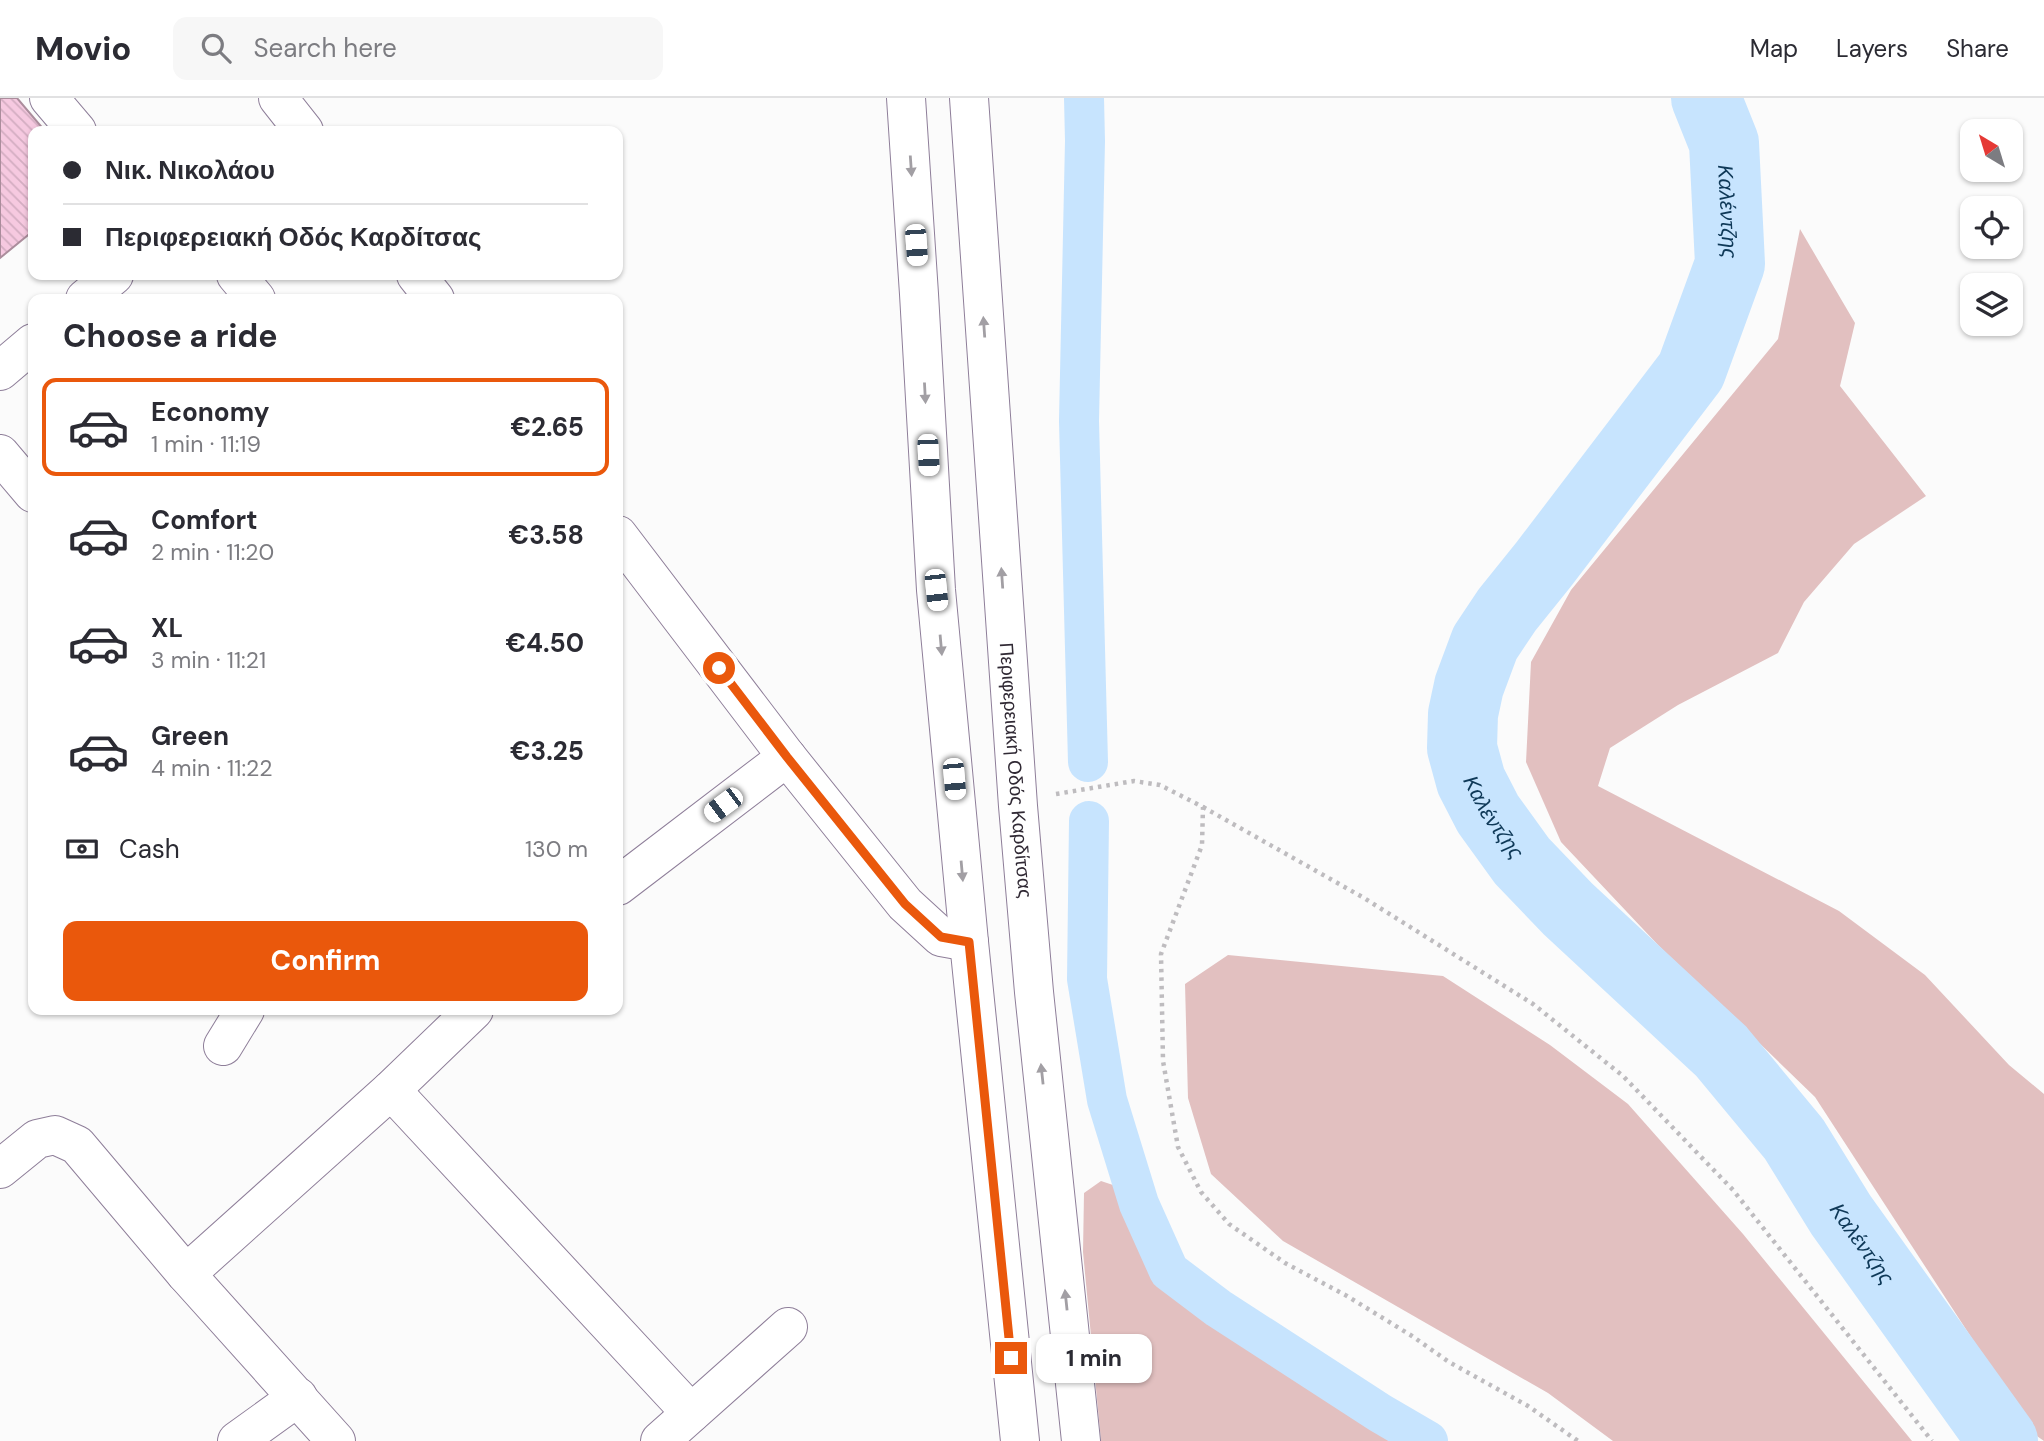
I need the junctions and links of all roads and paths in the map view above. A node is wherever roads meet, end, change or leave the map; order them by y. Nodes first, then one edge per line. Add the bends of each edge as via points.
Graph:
1 (49, 98) edge
2 (906, 98) edge
3 (969, 98) edge
4 (73, 126) edge
5 (108, 280) edge
6 (240, 280) edge
7 (420, 280) edge
8 (91, 294) edge
9 (252, 294) edge
10 (432, 294) edge
11 (28, 347) edge
12 (0, 371) edge
13 (0, 454) edge
14 (28, 487) edge
15 (623, 542) edge
16 (787, 757) junction
17 (1018, 806) junction
18 (1203, 807) junction
19 (623, 882) edge
20 (969, 942) junction
21 (242, 1015) edge
22 (467, 1015) edge
23 (223, 1046) dead end
24 (391, 1090) junction
25 (0, 1169) edge
26 (186, 1274) junction
27 (788, 1327) dead end
28 (298, 1397) junction
29 (691, 1413) junction
30 (237, 1441) edge
31 (336, 1441) edge
32 (660, 1441) edge
33 (1020, 1441) edge
34 (1081, 1441) edge
35 (1578, 1441) edge
36 (1932, 1441) edge

1 - 4 main road
2 -> 20 main road via 936,590
17 -> 3 main road, Περιφερειακή Οδός Καρδίτσας
5 - 8 main road
6 - 9 main road
7 - 10 main road
11 - 12 main road
13 - 14 main road
15 - 16 main road
16 - 19 main road
16 - 20 main road via 905,904 941,937
17 - 18 path via 1046,795 1134,781 1160,785
34 -> 17 main road, Περιφερειακή Οδός Καρδίτσας
18 - 35 path via 1202,845 1161,954 1163,1062 1178,1147 1201,1192 1229,1224 1285,1263 1412,1335
18 - 36 path via 1364,898 1533,1004 1623,1076 1733,1190
20 - 33 main road
21 - 23 main road
22 - 24 main road
24 - 26 main road
24 - 29 main road
25 - 26 main road via 37,1139 55,1135 77,1146
26 - 28 main road
27 - 29 main road
28 - 30 main road
28 - 31 main road
29 - 32 main road

